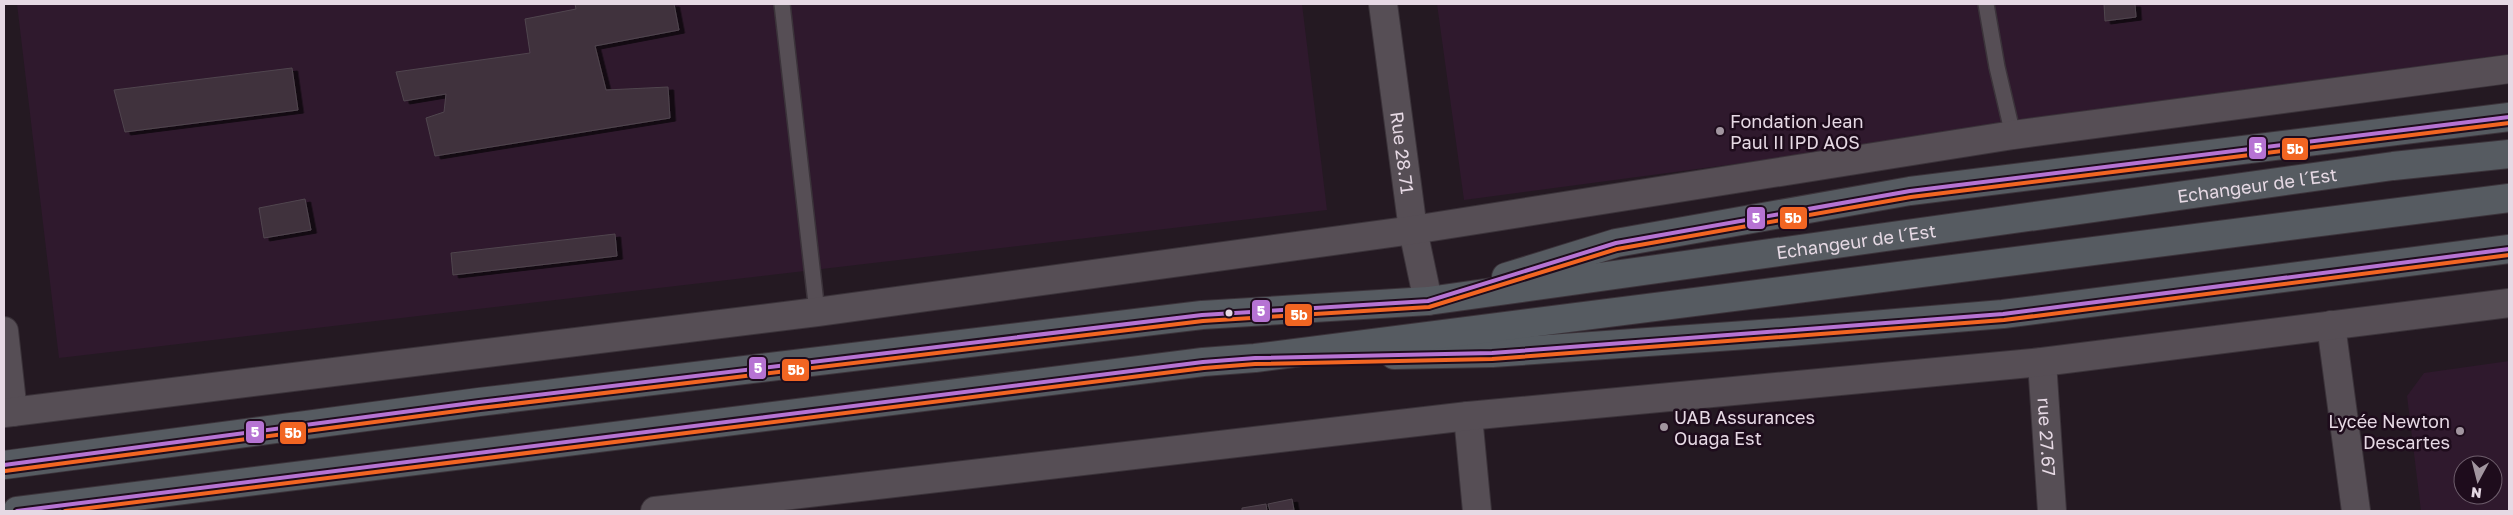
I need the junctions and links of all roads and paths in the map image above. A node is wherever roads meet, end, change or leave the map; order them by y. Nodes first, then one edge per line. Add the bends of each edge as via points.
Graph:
1 (782, 4) edge
2 (1383, 4) edge
3 (1986, 4) edge
4 (2509, 69) edge
5 (2509, 117) edge
6 (2012, 135) junction
7 (2509, 154) edge
8 (2509, 198) edge
9 (1413, 230) junction
10 (2509, 248) edge
11 (1428, 301) junction
12 (2509, 303) edge
13 (816, 312) junction
14 (2330, 325) junction
15 (4, 330) edge
16 (1255, 358) junction
17 (2042, 362) junction
18 (8, 412) edge
19 (1468, 416) junction
20 (4, 464) edge
21 (792, 504) edge
22 (17, 511) edge
23 (655, 511) edge
24 (1477, 511) edge
25 (2052, 511) edge
26 (2356, 511) edge

1 - 13 lane
2 - 9 street, Rue 28.71
3 - 6 lane
4 - 6 street
5 - 11 highway via 1910,191 1616,243
6 - 9 street
7 - 11 highway, Echangeur de l´Est
8 - 16 highway
9 - 11 street, Rue 28.71
9 - 13 street
10 - 16 highway via 2002,314 1492,354
11 - 20 highway, Echangeur de l´Est via 1202,315 489,401
12 - 14 street
13 - 18 street
14 - 17 street
14 - 26 street
15 - 18 street
16 - 22 highway
17 - 19 street
17 - 25 street, rue 27.67
19 - 21 street
19 - 24 street
21 - 23 street

